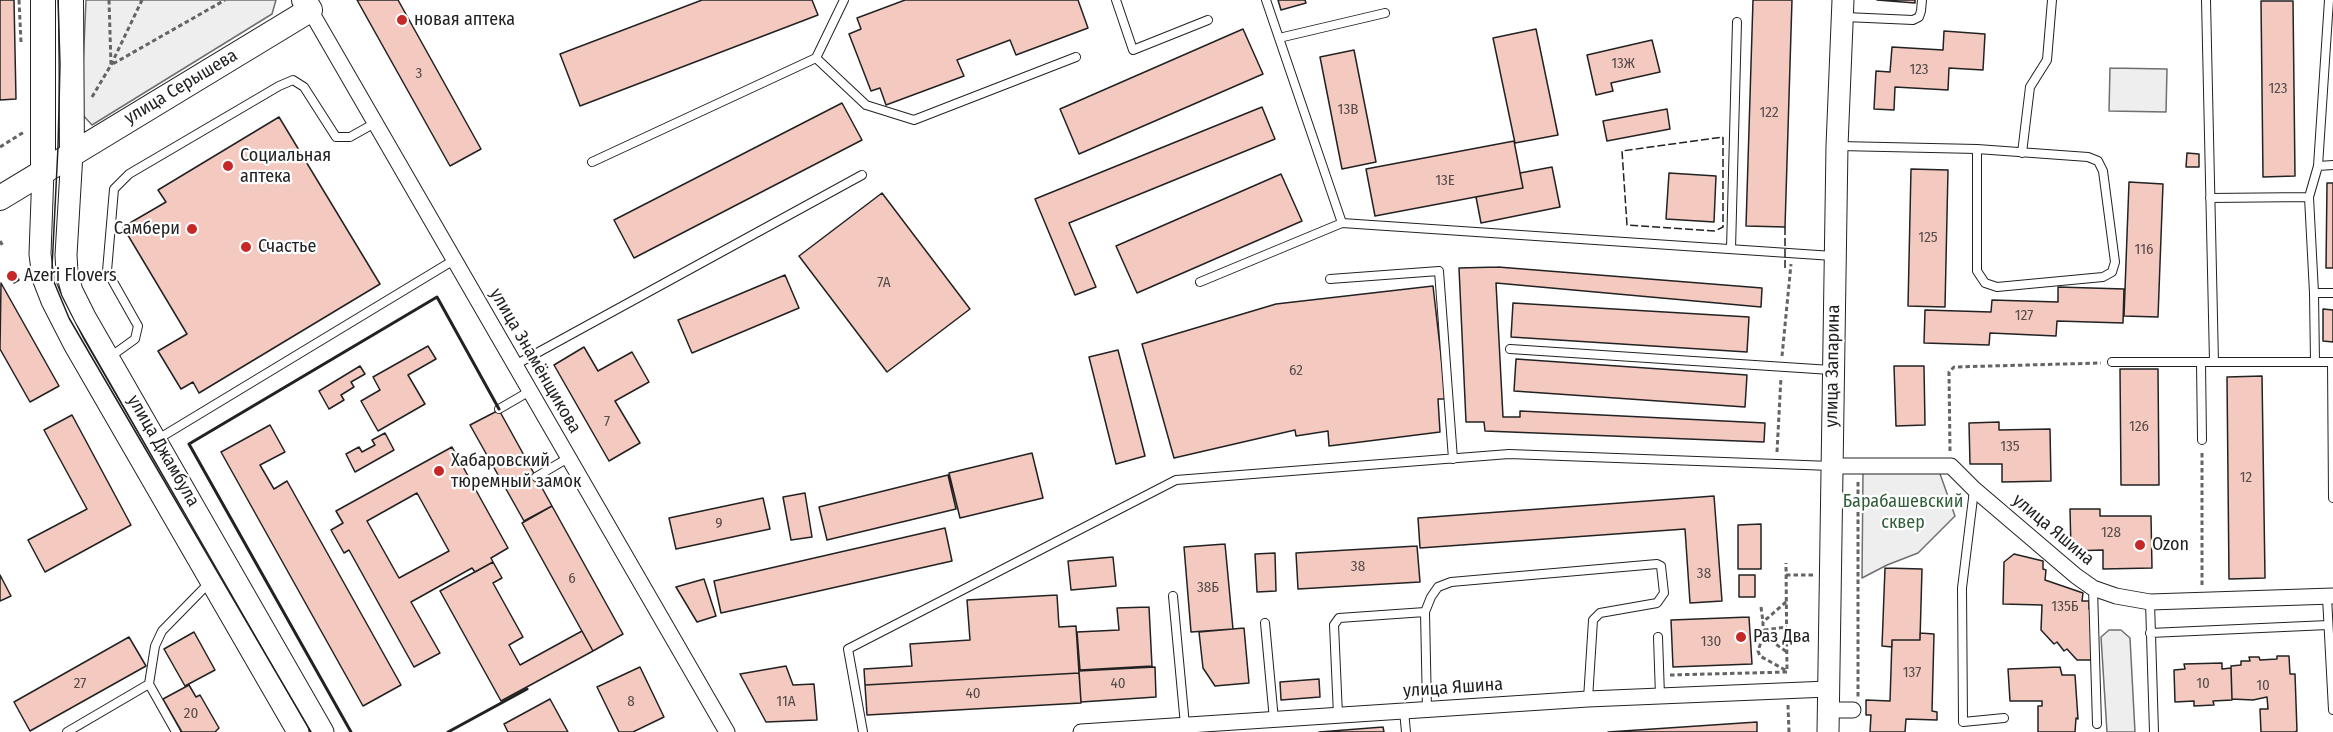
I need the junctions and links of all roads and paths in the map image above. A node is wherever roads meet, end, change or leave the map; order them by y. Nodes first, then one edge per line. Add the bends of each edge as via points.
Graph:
1 (19, 0) edge
2 (43, 0) edge
3 (71, 0) edge
4 (109, 0) edge
5 (142, 0) edge
6 (225, 0) edge
7 (844, 0) edge
8 (1116, 0) edge
9 (1266, 0) edge
10 (1922, 0) edge
11 (2052, 0) edge
12 (2206, 0) edge
13 (2329, 0) edge
14 (307, 5) edge
15 (1843, 9) edge
16 (1385, 13) dead end
17 (1208, 20) dead end
18 (1737, 22) dead end
19 (1279, 38) junction
20 (21, 48) dead end
21 (1076, 57) dead end
22 (816, 58) junction
23 (111, 64) junction
24 (89, 101) dead end
25 (375, 123) junction
26 (25, 131) dead end
27 (1837, 146) junction
28 (0, 147) edge
29 (1977, 149) junction
30 (72, 153) junction
31 (2022, 153) junction
32 (592, 162) dead end
33 (2333, 165) edge
34 (2318, 166) junction
35 (43, 171) junction
36 (862, 175) dead end
37 (2309, 197) junction
38 (0, 198) edge
39 (2210, 198) junction
40 (1342, 223) junction
41 (0, 242) edge
42 (3, 246) dead end
43 (1731, 249) junction
44 (1835, 256) junction
45 (454, 260) junction
46 (1330, 279) dead end
47 (1200, 282) dead end
48 (2314, 293) junction
49 (2333, 293) edge
50 (1510, 349) dead end
51 (108, 358) junction
52 (2112, 362) joint
53 (2201, 362) junction
54 (2214, 362) junction
55 (2315, 362) junction
56 (2332, 362) edge
57 (515, 365) junction
58 (1833, 370) junction
59 (530, 391) junction
60 (499, 409) dead end
61 (157, 440) junction
62 (2202, 440) joint
63 (568, 458) junction
64 (1453, 459) junction
65 (1832, 466) junction
66 (1858, 466) junction
67 (1951, 466) junction
68 (536, 477) dead end
69 (1974, 489) junction
70 (2332, 498) edge
71 (1786, 563) dead end
72 (210, 582) junction
73 (2093, 588) junction
74 (1173, 596) dead end
75 (2330, 597) edge
76 (1786, 602) junction
77 (2150, 602) junction
78 (2202, 602) junction
79 (1761, 607) dead end
80 (1425, 612) junction
81 (1763, 622) junction
82 (1265, 623) dead end
83 (2328, 625) junction
84 (1787, 627) junction
85 (1764, 630) junction
86 (2150, 633) junction
87 (1763, 636) junction
88 (1658, 637) dead end
89 (1787, 652) junction
90 (1787, 672) junction
91 (1659, 675) junction
92 (149, 684) junction
93 (1788, 691) junction
94 (1660, 696) junction
95 (1588, 699) junction
96 (1828, 700) junction
97 (1856, 704) joint
98 (1427, 710) junction
99 (2333, 710) edge
100 (1404, 711) junction
101 (1338, 715) junction
102 (2004, 718) dead end
103 (1274, 720) junction
104 (2097, 724) dead end
105 (1185, 725) junction
106 (1128, 730) edge
107 (67, 732) edge
108 (176, 732) edge
109 (298, 732) edge
110 (324, 732) edge
111 (727, 732) edge
112 (864, 732) edge
113 (1081, 732) edge
114 (1406, 732) edge
115 (1789, 732) edge
116 (1828, 732) edge
117 (2154, 732) edge

1 - 20 path
2 - 35 main road
3 - 30 main road
4 - 23 path
5 - 23 path
6 - 23 path
7 - 22 lane
8 - 17 lane via 1133,50
9 - 19 lane
10 - 15 lane via 1919,17 1913,20
11 - 31 lane via 2047,60 2030,87
12 - 39 lane
13 - 34 lane
14 - 25 street, улица Знамёнщикова
14 - 30 main road, улица Серышева
15 - 27 street, улица Запарина
16 - 19 lane
18 - 43 lane
19 - 40 lane
21 - 22 lane via 914,120 866,105
22 - 32 lane
23 - 24 path
25 - 45 street, улица Знамёнщикова
25 - 51 lane via 350,137 336,137 304,87 293,80 129,174 114,189 107,271 138,326 135,339
26 - 28 path
27 - 29 lane
27 - 44 street, улица Запарина
29 - 31 lane
29 - 31 lane via 1977,271 1984,283 1996,287 2103,277 2112,272 2115,262 2103,171 2098,161
30 - 35 main road, улица Серышева
30 - 51 street, улица Джамбула via 67,273 72,291
33 - 34 lane
34 - 37 lane
35 - 38 main road, улица Серышева
35 - 72 street, улица Джамбула via 43,278 74,344
36 - 57 lane
37 - 39 lane
37 - 48 lane
39 - 54 lane
40 - 43 lane
40 - 47 lane
41 - 42 path
43 - 44 lane
44 - 58 street, улица Запарина
45 - 57 street, улица Знамёнщикова
45 - 61 lane
46 - 64 lane via 1439,271
48 - 49 lane
48 - 55 lane
50 - 58 lane
51 - 61 street, улица Джамбула
52 - 53 lane
52 - 67 path via 1951,368
53 - 54 lane
53 - 62 lane
54 - 55 lane
55 - 56 lane
56 - 70 lane
57 - 59 street, улица Знамёнщикова
58 - 65 street, улица Запарина
59 - 60 lane
59 - 63 street, улица Знамёнщикова
61 - 110 street, улица Джамбула
62 - 78 path
63 - 68 lane
63 - 111 street, улица Знамёнщикова
64 - 65 lane via 1509,454
64 - 112 lane via 1176,480 848,649
65 - 66 street
65 - 96 street, улица Запарина
66 - 67 street
66 - 97 path
67 - 69 street, улица Яшина
69 - 73 street, улица Яшина
69 - 102 lane via 1962,588 1963,722
71 - 76 path
72 - 92 lane via 162,631 155,646
72 - 109 street, улица Джамбула
73 - 77 street, улица Яшина
73 - 104 lane
74 - 105 lane
75 - 78 street, улица Яшина
75 - 83 lane
76 - 81 path
76 - 84 path
77 - 78 street, улица Яшина
77 - 86 lane
79 - 81 path
80 - 95 lane via 1438,588 1451,582 1661,566 1664,593 1657,603 1600,613 1593,620
80 - 98 lane
80 - 101 lane via 1336,621
81 - 85 path
82 - 103 lane
83 - 86 lane
83 - 99 lane
84 - 85 path
84 - 89 path
85 - 87 path
86 - 117 lane
87 - 89 path
87 - 90 path via 1759,654
88 - 91 lane
89 - 90 path
90 - 91 path
90 - 93 path
91 - 94 lane
92 - 107 lane
92 - 108 lane
93 - 94 street, улица Яшина
93 - 96 street, улица Яшина
93 - 115 path
94 - 95 street, улица Яшина
95 - 98 street, улица Яшина
96 - 97 street, улица Яшина
96 - 116 street, улица Запарина
98 - 100 street, улица Яшина
100 - 101 street, улица Яшина
100 - 114 lane
101 - 103 street, улица Яшина
103 - 105 street, улица Яшина
105 - 106 street, улица Яшина
106 - 113 street, улица Яшина

